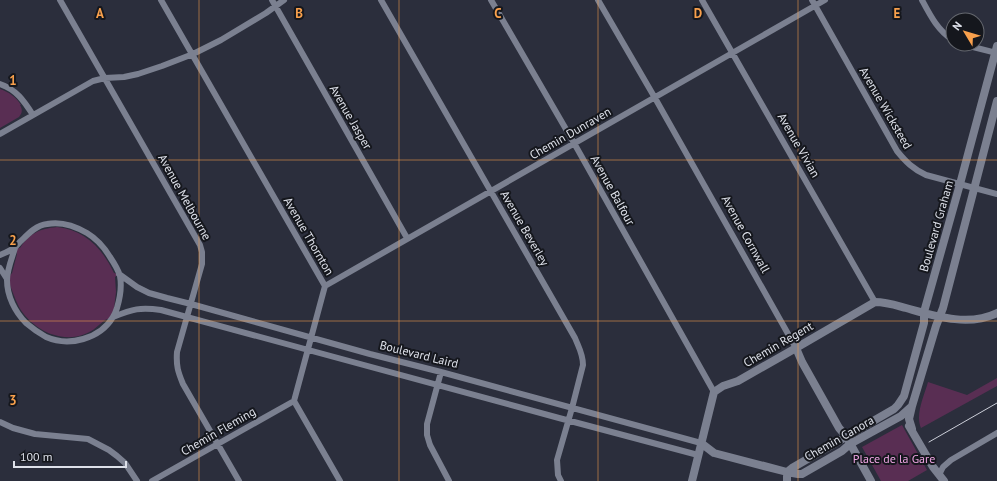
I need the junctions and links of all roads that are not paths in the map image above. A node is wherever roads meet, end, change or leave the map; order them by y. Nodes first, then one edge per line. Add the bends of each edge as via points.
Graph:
1 (60, 0) edge
2 (161, 0) edge
3 (272, 0) edge
4 (284, 0) edge
5 (381, 0) edge
6 (491, 0) edge
7 (598, 0) edge
8 (702, 0) edge
9 (825, 0) edge
10 (922, 0) edge
11 (814, 3) edge
12 (275, 7) junction
13 (945, 33) edge
14 (985, 49) edge
15 (996, 51) edge
16 (733, 53) junction
17 (193, 54) junction
18 (105, 78) junction
19 (0, 84) edge
20 (655, 98) junction
21 (997, 101) edge
22 (33, 115) junction
23 (0, 134) edge
24 (574, 143) junction
25 (960, 184) junction
26 (974, 188) junction
27 (491, 191) junction
28 (997, 194) edge
29 (407, 238) junction
30 (15, 248) junction
31 (0, 255) edge
32 (0, 268) edge
33 (119, 274) junction
34 (7, 279) junction
35 (325, 286) junction
36 (875, 302) junction
37 (192, 304) junction
38 (924, 312) junction
39 (997, 312) edge
40 (939, 316) junction
41 (114, 317) junction
42 (187, 317) junction
43 (311, 337) junction
44 (796, 348) junction
45 (308, 350) junction
46 (441, 372) junction
47 (438, 385) junction
48 (714, 392) junction
49 (294, 401) junction
50 (912, 406) junction
51 (572, 408) junction
52 (894, 409) junction
53 (901, 416) junction
54 (568, 420) junction
55 (0, 422) edge
56 (912, 429) junction
57 (997, 433) edge
58 (846, 436) junction
59 (701, 443) junction
60 (218, 444) junction
61 (850, 444) junction
62 (714, 453) junction
63 (698, 455) junction
64 (787, 472) junction
65 (942, 478) edge
66 (137, 481) edge
67 (152, 481) edge
68 (239, 481) edge
69 (340, 481) edge
70 (449, 481) edge
71 (561, 481) edge
72 (692, 481) edge
73 (787, 481) edge
74 (871, 481) edge

1 - 18 street, Avenue Melbourne
2 - 17 street, Avenue Thornton
3 - 12 street, Avenue Jasper
4 - 12 street
5 - 27 street, Avenue Beverley
6 - 24 street, Avenue Balfour
7 - 20 street, Avenue Cornwall
8 - 16 street, Avenue Vivian
9 - 11 street, Chemin Dunraven
10 - 13 street
11 - 16 street, Chemin Dunraven
11 - 25 street, Avenue Wicksteed via 897,151 915,170
12 - 17 street
12 - 29 street, Avenue Jasper
14 - 15 street
15 - 25 street, Boulevard Graham
16 - 20 street, Chemin Dunraven
16 - 36 street, Avenue Vivian
17 - 18 street via 138,74
17 - 35 street, Avenue Thornton
18 - 22 street via 93,81
18 - 37 street, Avenue Melbourne via 200,245 202,264
19 - 22 street via 16,93
20 - 24 street, Chemin Dunraven
20 - 44 street, Avenue Cornwall
21 - 26 street
22 - 23 street
24 - 27 street, Chemin Dunraven
24 - 48 street, Avenue Balfour
25 - 26 street, Avenue Wicksteed
25 - 38 street, Boulevard Graham
26 - 28 street, Avenue Wicksteed
26 - 40 street
27 - 29 street, Chemin Dunraven
27 - 51 street, Avenue Beverley via 582,354 583,365
29 - 35 street, Chemin Dunraven
30 - 31 street, Boulevard Laird
30 - 33 street, Boulevard Laird via 37,227 54,222 67,224 81,229 100,242
30 - 34 street, Boulevard Laird
32 - 34 street, Boulevard Laird
33 - 37 street, Boulevard Laird via 149,293
33 - 41 street, Boulevard Laird via 121,293
34 - 41 street, Boulevard Laird via 10,297 18,313 33,329 47,337 66,342 74,341 99,332
35 - 43 street, Avenue Thornton
36 - 38 street
36 - 44 street, Chemin Regent
37 - 42 street, Avenue Melbourne
37 - 43 street, Boulevard Laird
38 - 40 street
38 - 52 street, Boulevard Graham via 924,323 904,396
39 - 40 street via 991,316 969,320
40 - 50 street
41 - 42 street, Boulevard Laird via 134,309 146,308
42 - 45 street, Boulevard Laird
42 - 60 street, Avenue Melbourne via 177,352 178,372
43 - 45 street, Avenue Thornton
43 - 46 street, Boulevard Laird
44 - 48 street, Chemin Regent
44 - 58 street, Avenue Cornwall via 839,428
45 - 47 street, Boulevard Laird
45 - 49 street, Avenue Thornton
46 - 47 street
46 - 51 street, Boulevard Laird
47 - 54 street, Boulevard Laird
47 - 70 street via 427,424 427,435
48 - 59 street
49 - 60 street, Chemin Fleming
49 - 69 street
50 - 53 street
50 - 56 street via 909,419
51 - 54 street, Avenue Beverley
51 - 59 street, Boulevard Laird
52 - 53 street
52 - 58 street, Chemin Canora
53 - 56 street
53 - 61 street, Chemin Canora
54 - 63 street, Boulevard Laird
54 - 71 street, Avenue Beverley via 557,460
55 - 66 street via 35,434 88,439 118,456
56 - 65 street
57 - 65 street via 952,460 944,467
58 - 61 street, Avenue Cornwall
58 - 64 street, Chemin Canora
59 - 62 street, Boulevard Laird
59 - 63 street
60 - 67 street, Chemin Fleming
60 - 68 street, Avenue Melbourne
61 - 64 street, Chemin Canora via 802,474
61 - 74 street, Avenue Cornwall
62 - 63 street, Boulevard Laird
62 - 64 street, Boulevard Laird
63 - 72 street
64 - 73 street

